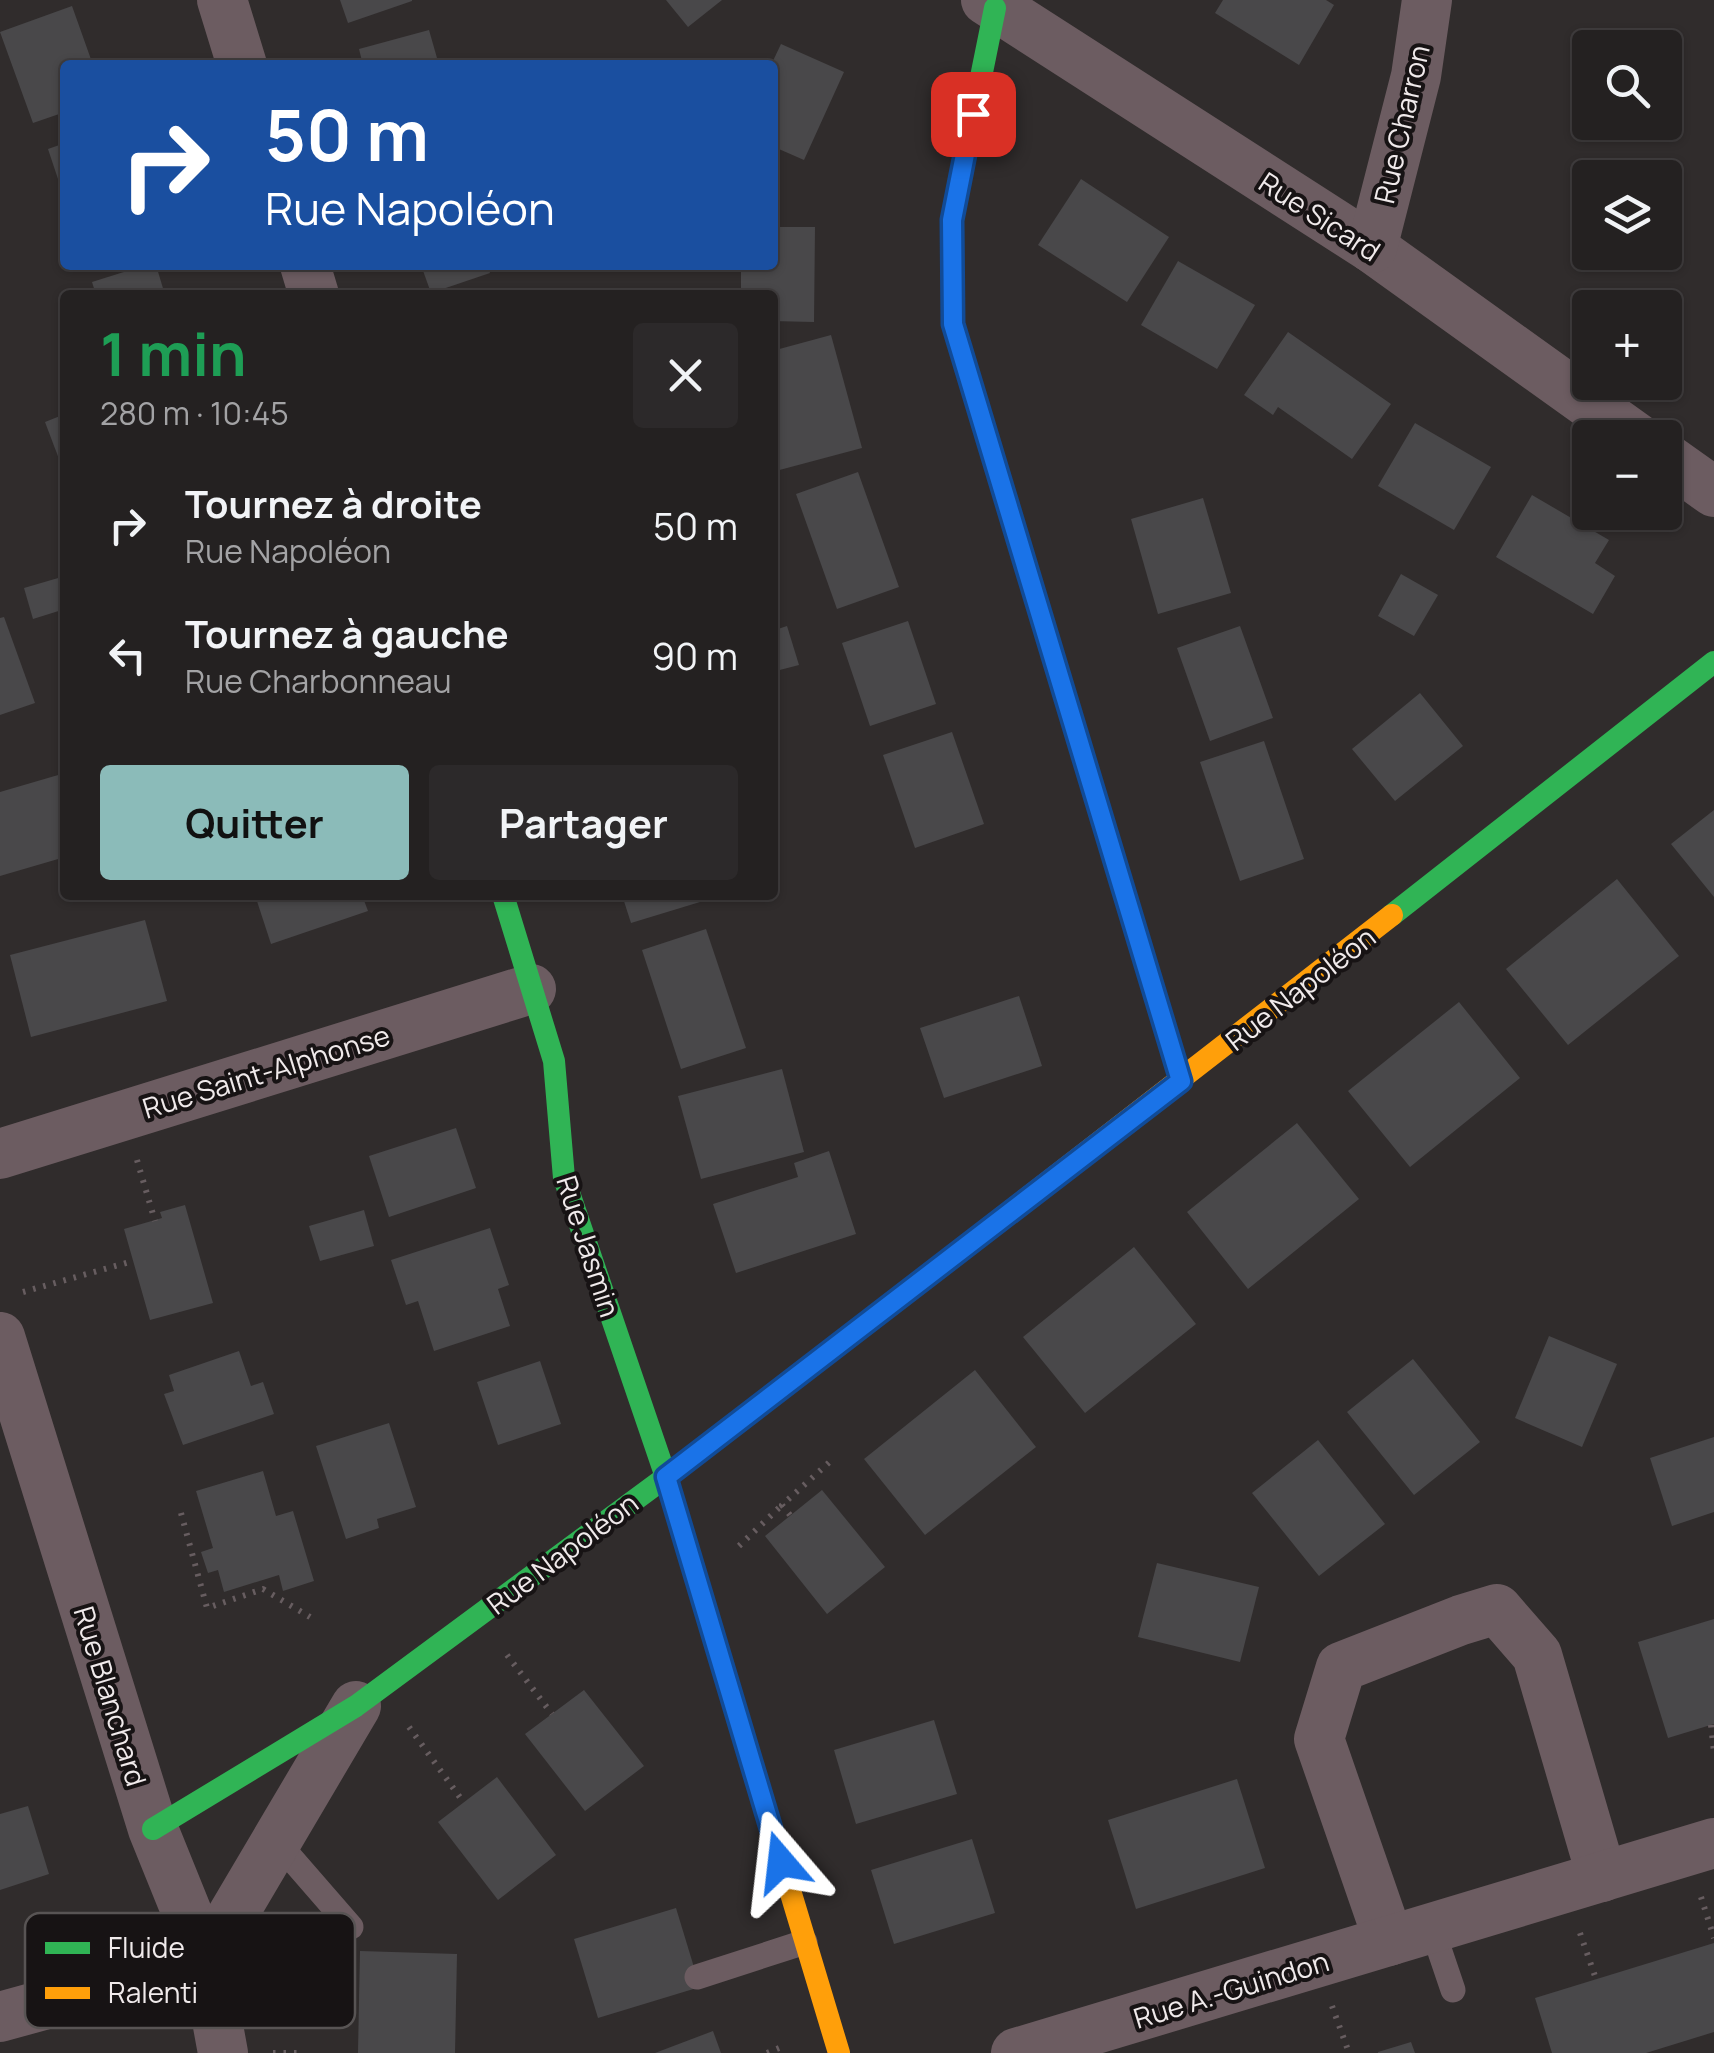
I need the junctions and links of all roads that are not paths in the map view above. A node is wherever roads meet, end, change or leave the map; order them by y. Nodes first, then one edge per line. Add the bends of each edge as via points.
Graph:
1 (222, 0) edge
2 (1427, 0) edge
3 (990, 4) edge
4 (240, 60) edge
5 (1372, 248) junction
6 (1613, 420) edge
7 (1682, 469) edge
8 (1714, 492) edge
9 (1714, 662) edge
10 (504, 900) edge
11 (531, 989) junction
12 (1181, 1081) junction
13 (0, 1154) edge
14 (10, 1315) edge
15 (666, 1477) junction
16 (368, 1698) junction
17 (153, 1829) junction
18 (278, 1843) junction
19 (1714, 1843) edge
20 (1602, 1877) junction
21 (187, 1913) edge
22 (235, 1913) edge
23 (339, 1913) edge
24 (1410, 1934) junction
25 (804, 1942) junction
26 (697, 1977) dead end
27 (1454, 1990) dead end
28 (25, 2010) edge
29 (0, 2017) edge
30 (218, 2028) edge
31 (1096, 2042) edge
32 (223, 2053) edge
33 (839, 2053) edge
34 (1016, 2053) edge

1 - 4 street
2 - 5 street, Rue Charron via 1416,76
3 - 5 street, Rue Sicard
3 - 12 street via 952,220 953,324
5 - 6 street, Rue Sicard
7 - 8 street
9 - 12 street, Rue Napoléon
10 - 11 street, Rue Jasmin
11 - 13 street, Rue Saint-Alphonse
11 - 15 street, Rue Jasmin via 554,1062 564,1178
12 - 15 street, Rue Napoléon
14 - 17 street, Rue Blanchard
15 - 16 street, Rue Napoléon
15 - 25 street
16 - 17 street, Rue Napoléon
16 - 18 street, Rue Napoléon
17 - 21 street, Rue Blanchard
18 - 22 street, Rue Napoléon
18 - 23 lane
19 - 20 street, Rue A.-Guindon
20 - 24 street, Rue A.-Guindon
20 - 24 street via 1537,1654 1497,1609 1340,1667 1319,1739
24 - 27 lane
24 - 31 street, Rue A.-Guindon
25 - 26 lane
25 - 33 street
28 - 29 street
30 - 32 street, Rue Blanchard
31 - 34 street, Rue A.-Guindon

